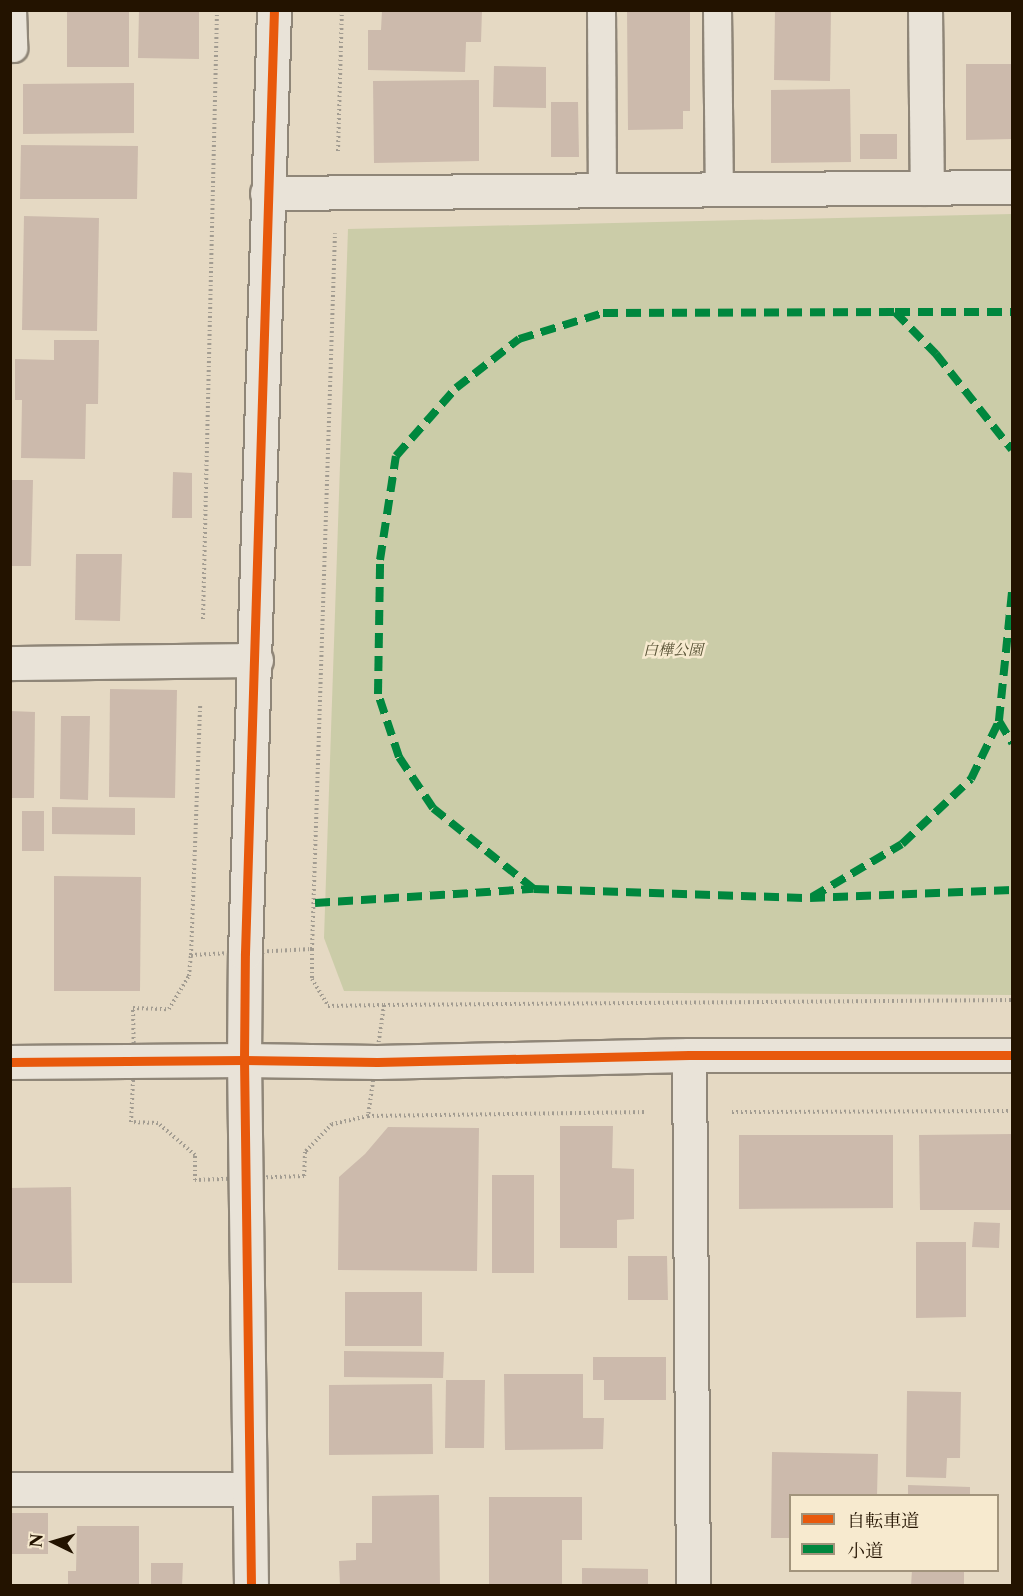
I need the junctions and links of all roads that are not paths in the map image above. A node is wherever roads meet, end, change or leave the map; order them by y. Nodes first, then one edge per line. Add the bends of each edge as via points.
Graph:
1 (12, 10) edge
2 (274, 10) edge
3 (601, 10) edge
4 (717, 10) edge
5 (925, 10) edge
6 (13, 48) dead end
7 (1012, 187) edge
8 (927, 188) junction
9 (719, 189) junction
10 (602, 190) junction
11 (267, 193) junction
12 (256, 660) junction
13 (10, 663) edge
14 (689, 1055) junction
15 (1012, 1055) edge
16 (244, 1060) junction
17 (10, 1062) edge
18 (10, 1489) edge
19 (249, 1489) junction
20 (251, 1586) edge
21 (693, 1586) edge

1 - 6 lane
2 - 11 street
3 - 10 lane
4 - 9 lane
5 - 8 street
7 - 8 street
8 - 9 street
9 - 10 street
10 - 11 street
11 - 12 street
12 - 13 street
12 - 16 street
14 - 15 street
14 - 16 street via 377,1062
14 - 21 street
16 - 17 street
16 - 19 street
18 - 19 street
19 - 20 street

